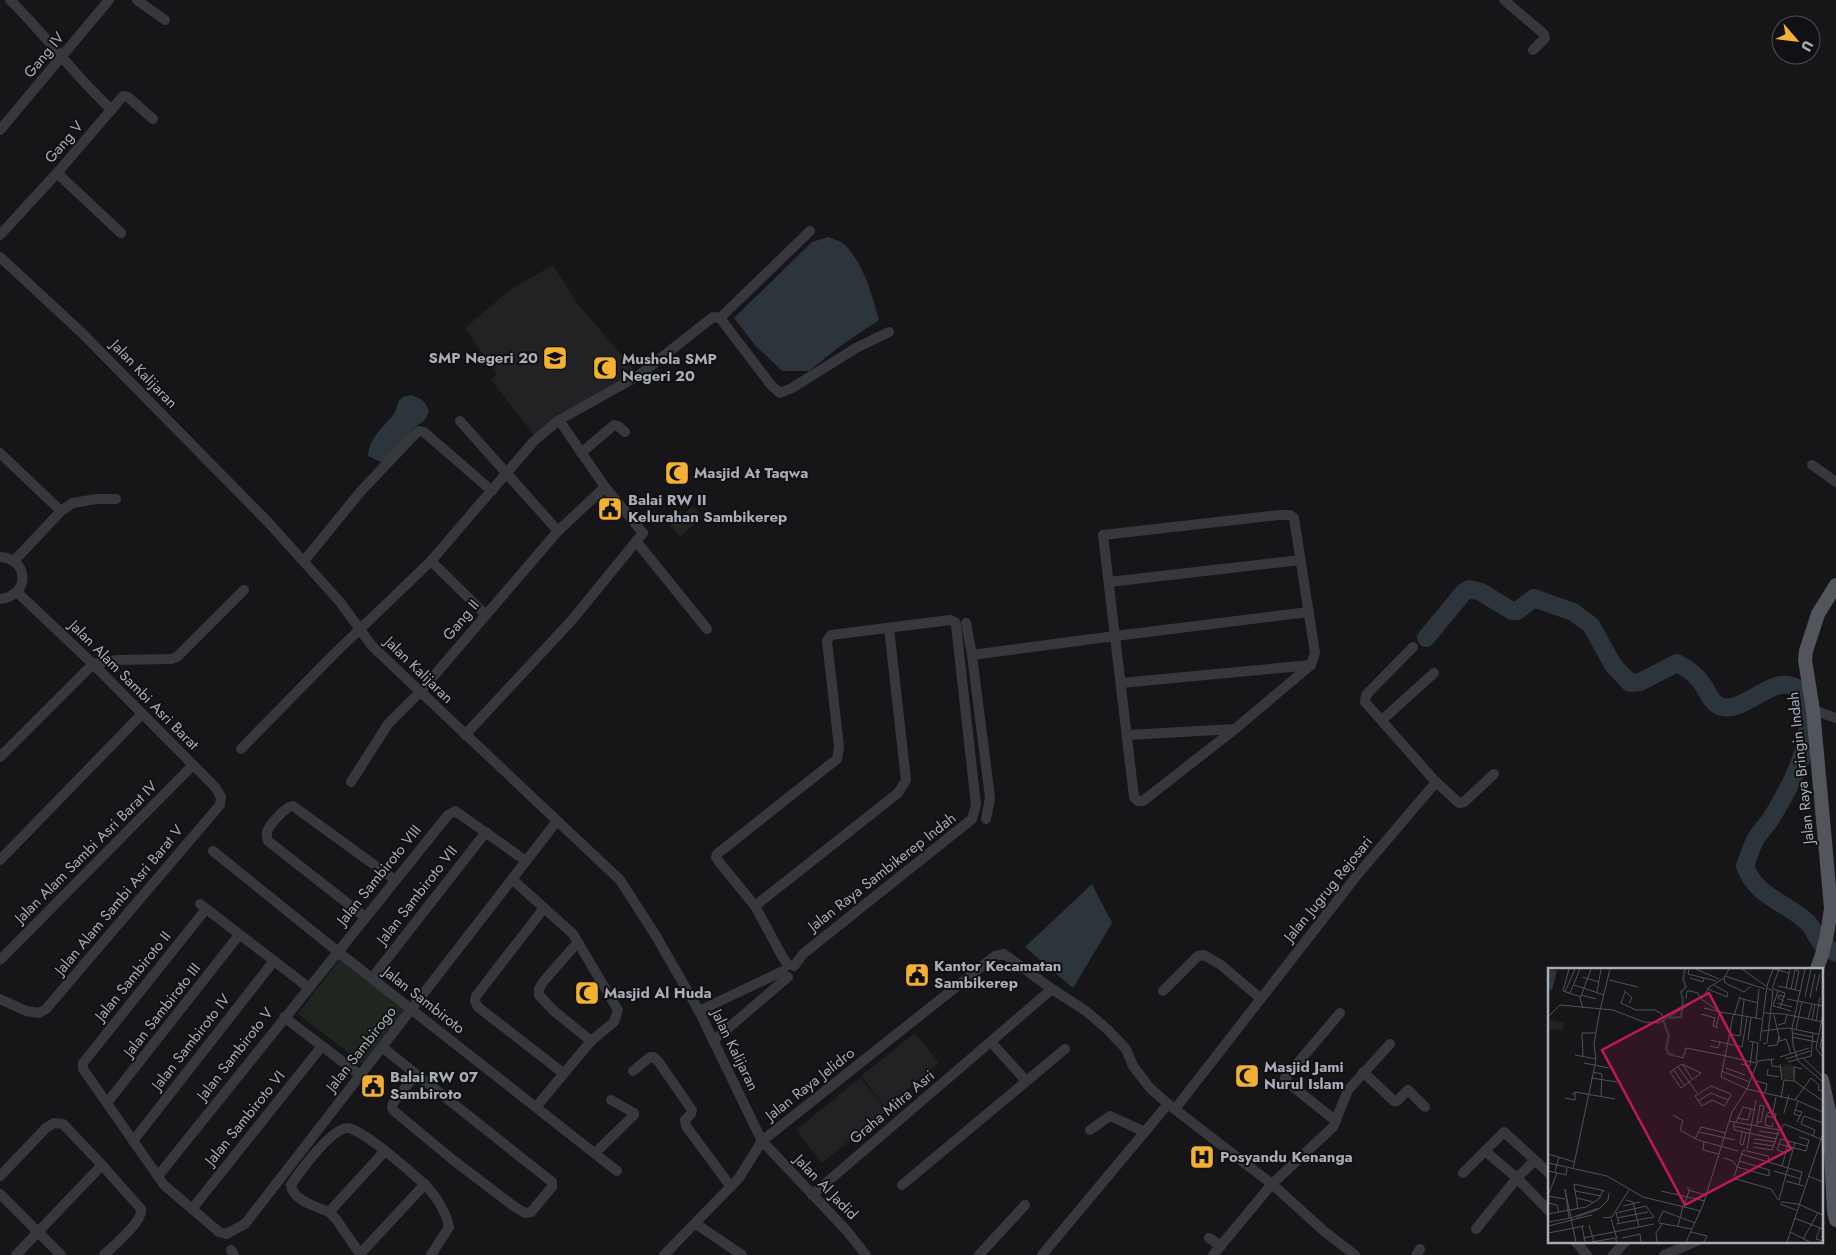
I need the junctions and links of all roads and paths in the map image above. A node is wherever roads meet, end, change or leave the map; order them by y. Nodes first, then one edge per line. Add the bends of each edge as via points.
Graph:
1 (10, 0) edge
2 (110, 0) edge
3 (137, 0) edge
4 (1504, 0) edge
5 (165, 20) dead end
6 (1532, 50) dead end
7 (63, 57) junction
8 (112, 110) junction
9 (153, 119) dead end
10 (0, 130) edge
11 (57, 173) junction
12 (810, 231) dead end
13 (121, 233) dead end
14 (0, 235) edge
15 (0, 257) edge
16 (720, 318) junction
17 (889, 332) dead end
18 (559, 420) junction
19 (460, 421) dead end
20 (625, 432) dead end
21 (0, 453) edge
22 (581, 453) junction
23 (1812, 466) dead end
24 (507, 472) junction
25 (1836, 482) edge
26 (605, 487) junction
27 (492, 491) junction
28 (116, 499) dead end
29 (61, 511) junction
30 (558, 531) junction
31 (636, 541) junction
32 (0, 557) edge
33 (1301, 560) junction
34 (14, 561) junction
35 (304, 561) junction
36 (431, 561) junction
37 (1109, 582) junction
38 (1836, 585) edge
39 (244, 590) dead end
40 (17, 592) junction
41 (0, 600) edge
42 (1309, 612) junction
43 (486, 614) junction
44 (966, 623) dead end
45 (889, 628) junction
46 (360, 629) junction
47 (707, 629) dead end
48 (1115, 636) junction
49 (1413, 647) dead end
50 (972, 656) junction
51 (93, 664) junction
52 (1311, 665) junction
53 (1434, 673) dead end
54 (1121, 683) junction
55 (420, 692) junction
56 (1813, 710) junction
57 (142, 714) junction
58 (1836, 718) edge
59 (1382, 720) junction
60 (1235, 729) junction
61 (982, 733) junction
62 (969, 734) junction
63 (465, 735) junction
64 (1127, 735) junction
65 (241, 749) dead end
66 (0, 757) edge
67 (193, 765) junction
68 (1494, 774) dead end
69 (351, 782) dead end
70 (1437, 783) junction
71 (220, 805) joint
72 (986, 818) dead end
73 (557, 821) junction
74 (486, 832) junction
75 (214, 851) dead end
76 (0, 860) edge
77 (526, 861) junction
78 (512, 879) junction
79 (395, 880) junction
80 (755, 906) junction
81 (544, 908) junction
82 (365, 916) junction
83 (240, 935) junction
84 (577, 943) junction
85 (337, 951) junction
86 (0, 960) edge
87 (273, 962) junction
88 (1817, 968) edge
89 (788, 970) junction
90 (372, 978) junction
91 (308, 987) junction
92 (1052, 989) junction
93 (1163, 990) dead end
94 (1260, 998) junction
95 (0, 999) edge
96 (411, 1009) junction
97 (699, 1011) junction
98 (1340, 1013) dead end
99 (284, 1017) junction
100 (591, 1041) junction
101 (714, 1041) junction
102 (992, 1042) junction
103 (1390, 1044) dead end
104 (322, 1046) junction
105 (382, 1047) junction
106 (1065, 1049) dead end
107 (633, 1072) dead end
108 (1363, 1072) junction
109 (563, 1073) junction
110 (416, 1074) junction
111 (360, 1075) junction
112 (1026, 1081) junction
113 (1824, 1089) edge
114 (611, 1100) dead end
115 (107, 1103) junction
116 (1172, 1106) junction
117 (536, 1107) junction
118 (1425, 1107) dead end
119 (1336, 1120) junction
120 (1090, 1130) dead end
121 (1145, 1132) junction
122 (133, 1141) junction
123 (762, 1141) junction
124 (1831, 1144) edge
125 (385, 1151) junction
126 (1485, 1151) junction
127 (595, 1153) junction
128 (1534, 1161) junction
129 (102, 1165) junction
130 (617, 1171) dead end
131 (1548, 1172) edge
132 (1464, 1173) dead end
133 (0, 1176) edge
134 (158, 1176) junction
135 (1517, 1178) junction
136 (425, 1184) junction
137 (1272, 1184) junction
138 (902, 1186) dead end
139 (731, 1187) junction
140 (0, 1194) edge
141 (812, 1195) junction
142 (1024, 1205) dead end
143 (192, 1209) junction
144 (1548, 1210) edge
145 (329, 1212) junction
146 (1836, 1220) edge
147 (696, 1224) junction
148 (1476, 1229) dead end
149 (38, 1232) junction
150 (1209, 1238) dead end
151 (1576, 1242) edge
152 (1625, 1242) edge
153 (1695, 1242) edge
154 (1221, 1246) junction
155 (360, 1254) edge
156 (1353, 1254) edge
157 (16, 1255) edge
158 (61, 1255) edge
159 (104, 1255) edge
160 (431, 1255) edge
161 (664, 1255) edge
162 (742, 1255) edge
163 (866, 1255) edge
164 (978, 1255) edge
165 (1042, 1255) edge
166 (1213, 1255) edge
167 (1587, 1255) edge
168 (1613, 1255) edge
169 (1664, 1255) edge

1 - 7 street
2 - 7 street, Gang IV
3 - 5 street
4 - 6 street via 1544,34 1545,38
7 - 8 street
7 - 10 street, Gang IV
8 - 9 street, Gang V via 125,96
8 - 11 street, Gang V
11 - 13 street
11 - 14 street, Gang V
12 - 16 street
15 - 35 street, Jalan Kalijaran via 127,378
16 - 17 street via 780,393
16 - 18 street via 713,317 638,376
18 - 22 street
18 - 24 street via 534,441
19 - 24 street
20 - 22 street via 614,425
21 - 29 street
22 - 26 street
23 - 25 street
24 - 27 street
24 - 30 street
26 - 30 street, Gang II
26 - 31 street via 643,534
27 - 35 street via 418,430 361,491
27 - 36 street
28 - 29 street via 83,500
29 - 34 street
30 - 43 street, Gang II
31 - 47 street
31 - 63 street via 572,620
32 - 34 street
33 - 37 street
33 - 37 street via 1294,518 1290,514 1279,515 1103,536
33 - 42 street
34 - 40 street via 22,572
35 - 46 street, Jalan Kalijaran
36 - 43 street
36 - 46 street
37 - 48 street
38 - 56 main road, Jalan Raya Bringin Indah via 1818,614 1806,651
39 - 51 street via 177,657
40 - 41 street
40 - 51 street, Jalan Alam Sambi Asri Barat
42 - 48 street
42 - 52 street via 1315,653
43 - 55 street, Gang II
44 - 50 street
45 - 62 street, Jalan Raya Sambikerep Indah via 955,622
45 - 80 street via 904,785
45 - 80 street via 829,637 839,747 837,759 717,854 719,862
46 - 55 street, Jalan Kalijaran via 372,646
46 - 65 street
48 - 50 street
48 - 54 street
49 - 59 street via 1366,695 1365,702
50 - 61 street
51 - 57 street, Jalan Alam Sambi Asri Barat
51 - 66 street
52 - 54 street
52 - 60 street
53 - 59 street
54 - 64 street
55 - 63 street, Jalan Kalijaran
55 - 69 street, Gang II via 388,724
56 - 58 street
56 - 88 main road, Jalan Raya Bringin Indah via 1831,908 1828,934
57 - 67 street, Jalan Alam Sambi Asri Barat
57 - 76 street
59 - 70 street
60 - 64 street
60 - 64 street via 1140,801 1134,797
61 - 62 street
61 - 72 street via 990,798
62 - 89 street, Jalan Raya Sambikerep Indah via 976,805 972,819 803,954
63 - 73 street, Jalan Kalijaran
67 - 71 street, Jalan Alam Sambi Asri Barat via 221,797
67 - 86 street, Jalan Alam Sambi Asri Barat IV
68 - 70 street via 1462,803
70 - 94 street, Jalan Jugrug Rejosari via 1358,874
71 - 95 street, Jalan Alam Sambi Asri Barat V via 46,1009 39,1014
73 - 77 street, Jalan Sambirogo
73 - 97 street, Jalan Kalijaran via 620,880
74 - 77 street
74 - 79 street, Jalan Sambiroto VIII via 455,811 445,818
74 - 90 street, Jalan Sambiroto VII
75 - 85 street, Jalan Sambiroto
77 - 78 street, Jalan Sambirogo
78 - 81 street
78 - 96 street, Jalan Sambirogo
79 - 82 street, Jalan Sambiroto VIII
79 - 82 street via 293,806 287,807 268,829 268,841
80 - 89 street
81 - 84 street via 572,934
81 - 109 street via 476,996 475,1004
82 - 85 street, Jalan Sambiroto VIII
83 - 87 street, Jalan Sambiroto II
83 - 115 street, Jalan Sambiroto III
83 - 115 street, Jalan Sambiroto II via 203,907 83,1062 83,1069
84 - 100 street via 618,1010 609,1027
84 - 100 street via 543,982 539,995
85 - 90 street, Jalan Sambiroto
85 - 91 street, Jalan Sambiroto V
87 - 91 street, Jalan Sambiroto II
87 - 122 street, Jalan Sambiroto IV
89 - 97 street
89 - 101 street, Jalan Raya Sambikerep Indah
90 - 96 street, Jalan Sambiroto
91 - 99 street, Jalan Sambiroto V
92 - 102 street, Graha Mitra Asri
92 - 116 street via 1086,1010 1114,1035 1126,1049 1140,1077
92 - 123 street, Jalan Raya Jelidro via 1007,954 995,956
93 - 94 street via 1204,954
94 - 116 street, Jalan Jugrug Rejosari
96 - 105 street, Jalan Sambirogo
96 - 117 street, Jalan Sambiroto
97 - 101 street, Jalan Kalijaran
98 - 119 street via 1285,1078
99 - 104 street
99 - 134 street, Jalan Sambiroto V
100 - 109 street
101 - 123 street, Jalan Kalijaran
102 - 112 street
102 - 141 street, Graha Mitra Asri
103 - 108 street
104 - 111 street
104 - 143 street, Jalan Sambiroto VI
105 - 110 street
105 - 111 street, Jalan Sambirogo
106 - 112 street
107 - 139 street via 650,1057 658,1061 692,1110 686,1126
108 - 118 street via 1395,1102 1408,1090
108 - 119 street via 1346,1093
109 - 117 street
110 - 110 street via 552,1182 552,1187 531,1212 525,1213 515,1207 392,1110 393,1103
111 - 143 street, Jalan Sambirogo via 244,1224 231,1232 219,1232
112 - 138 street
113 - 124 main road
114 - 127 street via 634,1115
115 - 122 street
116 - 121 street
116 - 137 street
117 - 127 street, Jalan Sambiroto
119 - 137 street via 1333,1127
120 - 121 street via 1110,1116
121 - 165 street
122 - 134 street
123 - 139 street, Jalan Raya Jelidro
123 - 141 street, Jalan Al Jadid
124 - 146 main road
125 - 136 street
125 - 145 street
125 - 145 street via 350,1128 336,1132 328,1139 291,1185 296,1196
126 - 128 street via 1506,1132
126 - 132 street
126 - 135 street
127 - 130 street, Jalan Sambiroto
128 - 131 street
128 - 135 street
129 - 133 street via 63,1124 54,1123
129 - 149 street
129 - 159 street via 141,1209 140,1217
134 - 143 street
135 - 144 street
135 - 148 street
136 - 155 street
136 - 160 street via 443,1210 449,1227
137 - 154 street
137 - 156 street
139 - 147 street, Jalan Raya Jelidro
140 - 149 street
141 - 163 street, Jalan Al Jadid via 848,1231
142 - 164 street
145 - 155 street
147 - 161 street, Jalan Raya Jelidro
147 - 162 street
149 - 157 street
149 - 158 street
150 - 154 street
151 - 167 street
152 - 168 street
153 - 169 street
154 - 166 street

